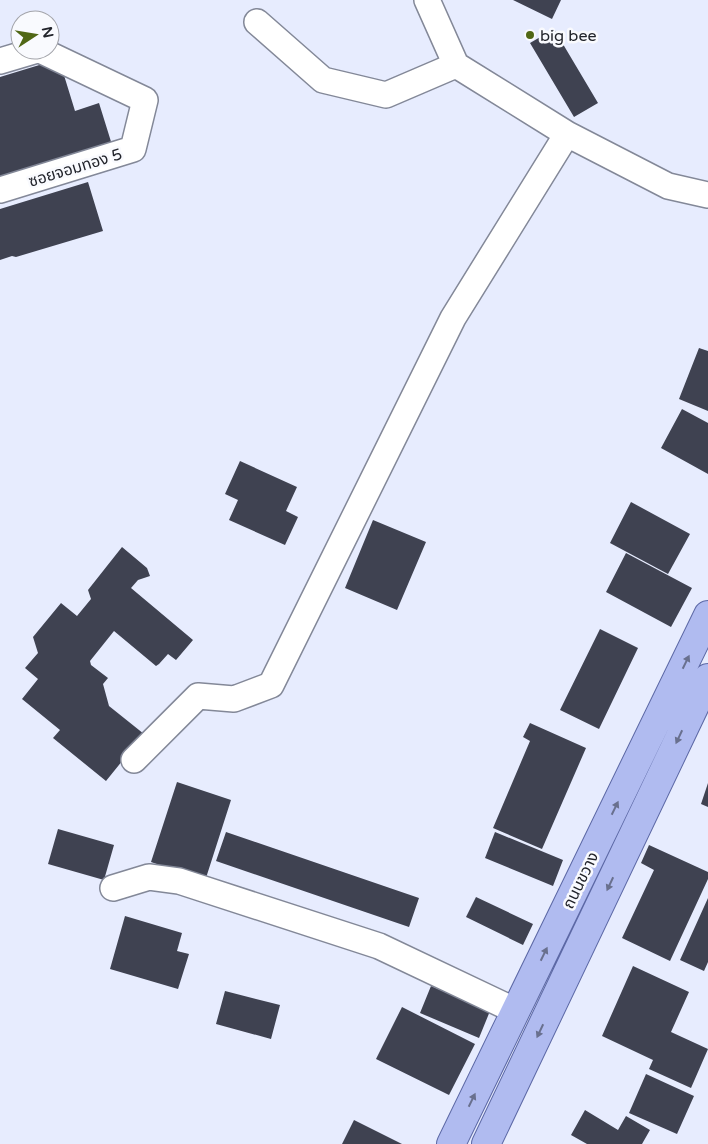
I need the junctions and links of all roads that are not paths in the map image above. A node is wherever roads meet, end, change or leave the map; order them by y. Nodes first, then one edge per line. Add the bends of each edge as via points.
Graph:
1 (427, 0) edge
2 (257, 22) dead end
3 (59, 60) edge
4 (456, 66) junction
5 (567, 134) junction
6 (0, 190) edge
7 (708, 195) edge
8 (708, 615) edge
9 (708, 678) edge
10 (701, 711) edge
11 (134, 760) dead end
12 (113, 888) dead end
13 (557, 927) junction
14 (582, 942) junction
15 (516, 1011) junction
16 (451, 1144) edge
17 (486, 1144) edge

1 - 4 street
2 - 4 street via 323,80 386,94
3 - 6 street, ซอยจอมทอง 5 via 145,100 132,149
4 - 5 street
5 - 7 street via 668,186
5 - 11 street via 453,318 271,685 234,699 198,696
13 -> 8 main road, ถนนขวาง
9 - 10 main road, ถนนขวาง
10 -> 14 main road, ถนนขวาง
12 - 15 street via 149,877 179,881 379,946
13 - 14 main road
15 -> 13 main road, ถนนขวาง
14 -> 17 main road, ถนนขวาง
16 -> 15 main road, ถนนขวาง

